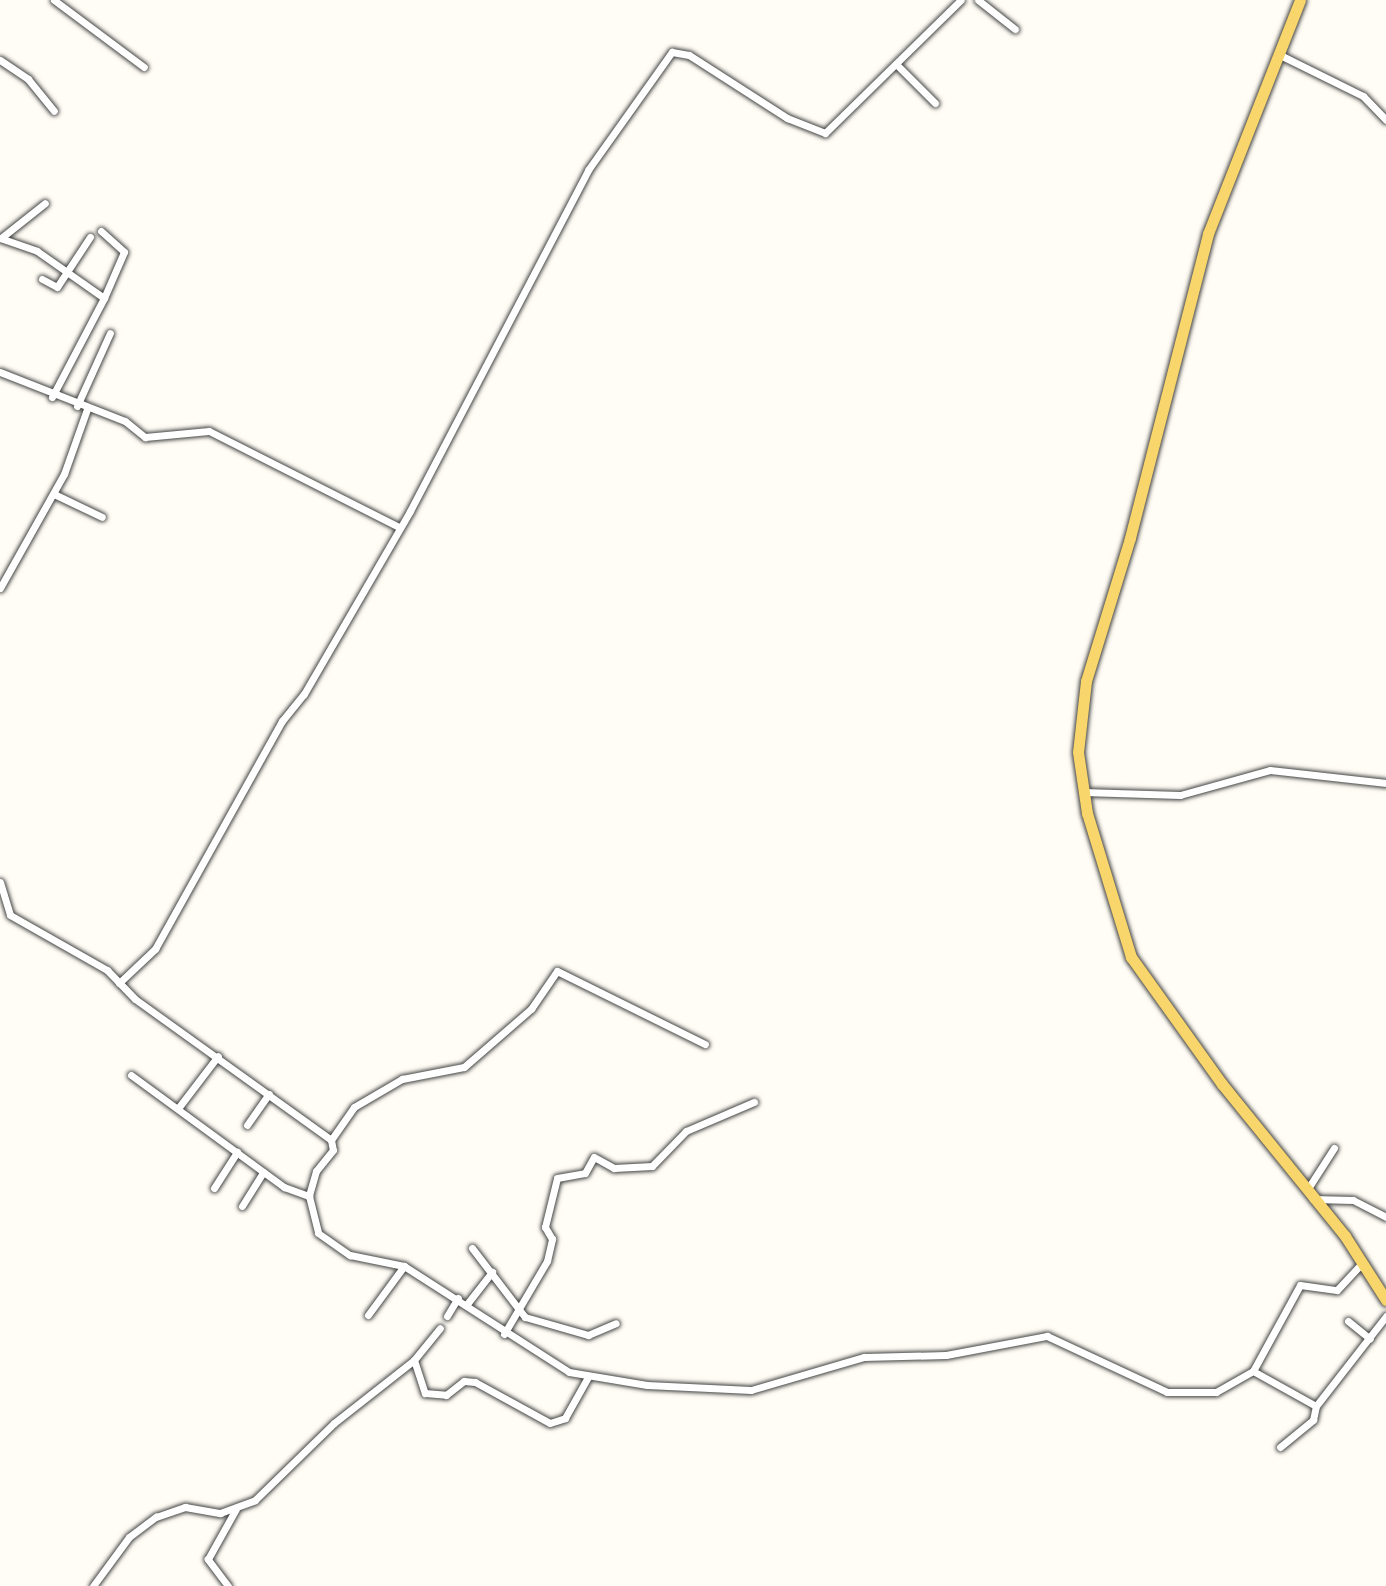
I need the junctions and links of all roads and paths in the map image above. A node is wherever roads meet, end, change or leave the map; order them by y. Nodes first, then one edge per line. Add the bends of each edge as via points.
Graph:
1 (54, 0) edge
2 (961, 0) edge
3 (978, 0) edge
4 (1300, 0) edge
5 (1015, 29) dead end
6 (1278, 54) junction
7 (0, 60) edge
8 (144, 67) dead end
9 (899, 67) junction
10 (935, 103) dead end
11 (54, 111) dead end
12 (1386, 120) edge
13 (45, 203) dead end
14 (101, 231) dead end
15 (90, 237) dead end
16 (0, 238) edge
17 (66, 271) junction
18 (42, 279) dead end
19 (104, 298) junction
20 (110, 333) dead end
21 (0, 372) edge
22 (52, 397) junction
23 (77, 406) junction
24 (87, 409) junction
25 (54, 494) junction
26 (102, 517) dead end
27 (399, 527) junction
28 (0, 588) edge
29 (1386, 783) edge
30 (1083, 792) junction
31 (0, 882) edge
32 (119, 983) junction
33 (705, 1044) dead end
34 (218, 1056) junction
35 (131, 1075) dead end
36 (269, 1094) junction
37 (754, 1102) dead end
38 (179, 1107) junction
39 (247, 1125) dead end
40 (331, 1140) junction
41 (1334, 1148) dead end
42 (237, 1152) junction
43 (263, 1172) junction
44 (214, 1188) dead end
45 (309, 1196) junction
46 (1310, 1196) junction
47 (242, 1206) dead end
48 (1386, 1217) edge
49 (472, 1248) dead end
50 (1363, 1262) junction
51 (404, 1266) junction
52 (492, 1272) junction
53 (458, 1298) junction
54 (1386, 1300) edge
55 (467, 1304) junction
56 (518, 1312) junction
57 (368, 1315) dead end
58 (447, 1316) dead end
59 (1386, 1316) edge
60 (1348, 1321) dead end
61 (616, 1323) dead end
62 (440, 1328) dead end
63 (504, 1334) junction
64 (1370, 1339) junction
65 (414, 1360) junction
66 (1253, 1371) junction
67 (588, 1377) junction
68 (1316, 1406) junction
69 (1280, 1447) dead end
70 (236, 1509) junction
71 (93, 1586) edge
72 (228, 1586) edge

1 - 8 street
2 - 9 street
3 - 5 street
4 - 6 main road
6 - 12 street via 1363,96
6 - 30 main road via 1208,234 1130,538 1086,681 1078,743
7 - 11 street via 28,79
9 - 10 street
9 - 27 street via 822,134 689,55 672,52 588,170
13 - 16 street
14 - 19 street via 124,252
15 - 17 street
16 - 17 street via 23,243
17 - 18 street via 57,287
17 - 19 street
19 - 22 street
20 - 23 street
21 - 22 street
22 - 23 street
23 - 24 street
24 - 25 street
24 - 27 street via 125,421 145,437 209,431
25 - 26 street
25 - 28 street
27 - 32 street via 151,957
29 - 30 street via 1270,770 1180,795
30 - 46 main road via 1131,957
31 - 32 street via 10,915
32 - 34 street
33 - 40 street via 557,971 531,1009 464,1067 402,1079 354,1107
34 - 36 street
34 - 38 street
35 - 38 street
36 - 39 street
36 - 40 street
37 - 56 street via 686,1131 652,1166 614,1168 596,1157 585,1173 557,1178 545,1229 550,1251
38 - 42 street
40 - 45 street via 333,1150 316,1171
41 - 46 street
42 - 43 street
42 - 44 street
43 - 45 street
43 - 47 street
45 - 51 street via 314,1228 337,1248
46 - 48 street via 1353,1200
46 - 50 main road
49 - 52 street
50 - 54 main road
50 - 66 street via 1337,1290 1303,1283
51 - 53 street
51 - 57 street
52 - 55 street
52 - 56 street
53 - 55 street
53 - 58 street
55 - 63 street
56 - 61 street via 577,1334
56 - 63 street
59 - 64 street
60 - 64 street
62 - 65 street
63 - 67 street via 550,1364
64 - 68 street
65 - 67 street via 425,1393 446,1395 464,1381 475,1382 550,1423 565,1418
65 - 70 street via 334,1423 281,1479
66 - 67 street via 1216,1392 1167,1392 1040,1336 946,1355 864,1357 751,1390
66 - 68 street
68 - 69 street via 1313,1420
70 - 71 street via 185,1507 156,1517 129,1537
70 - 72 street via 208,1559

